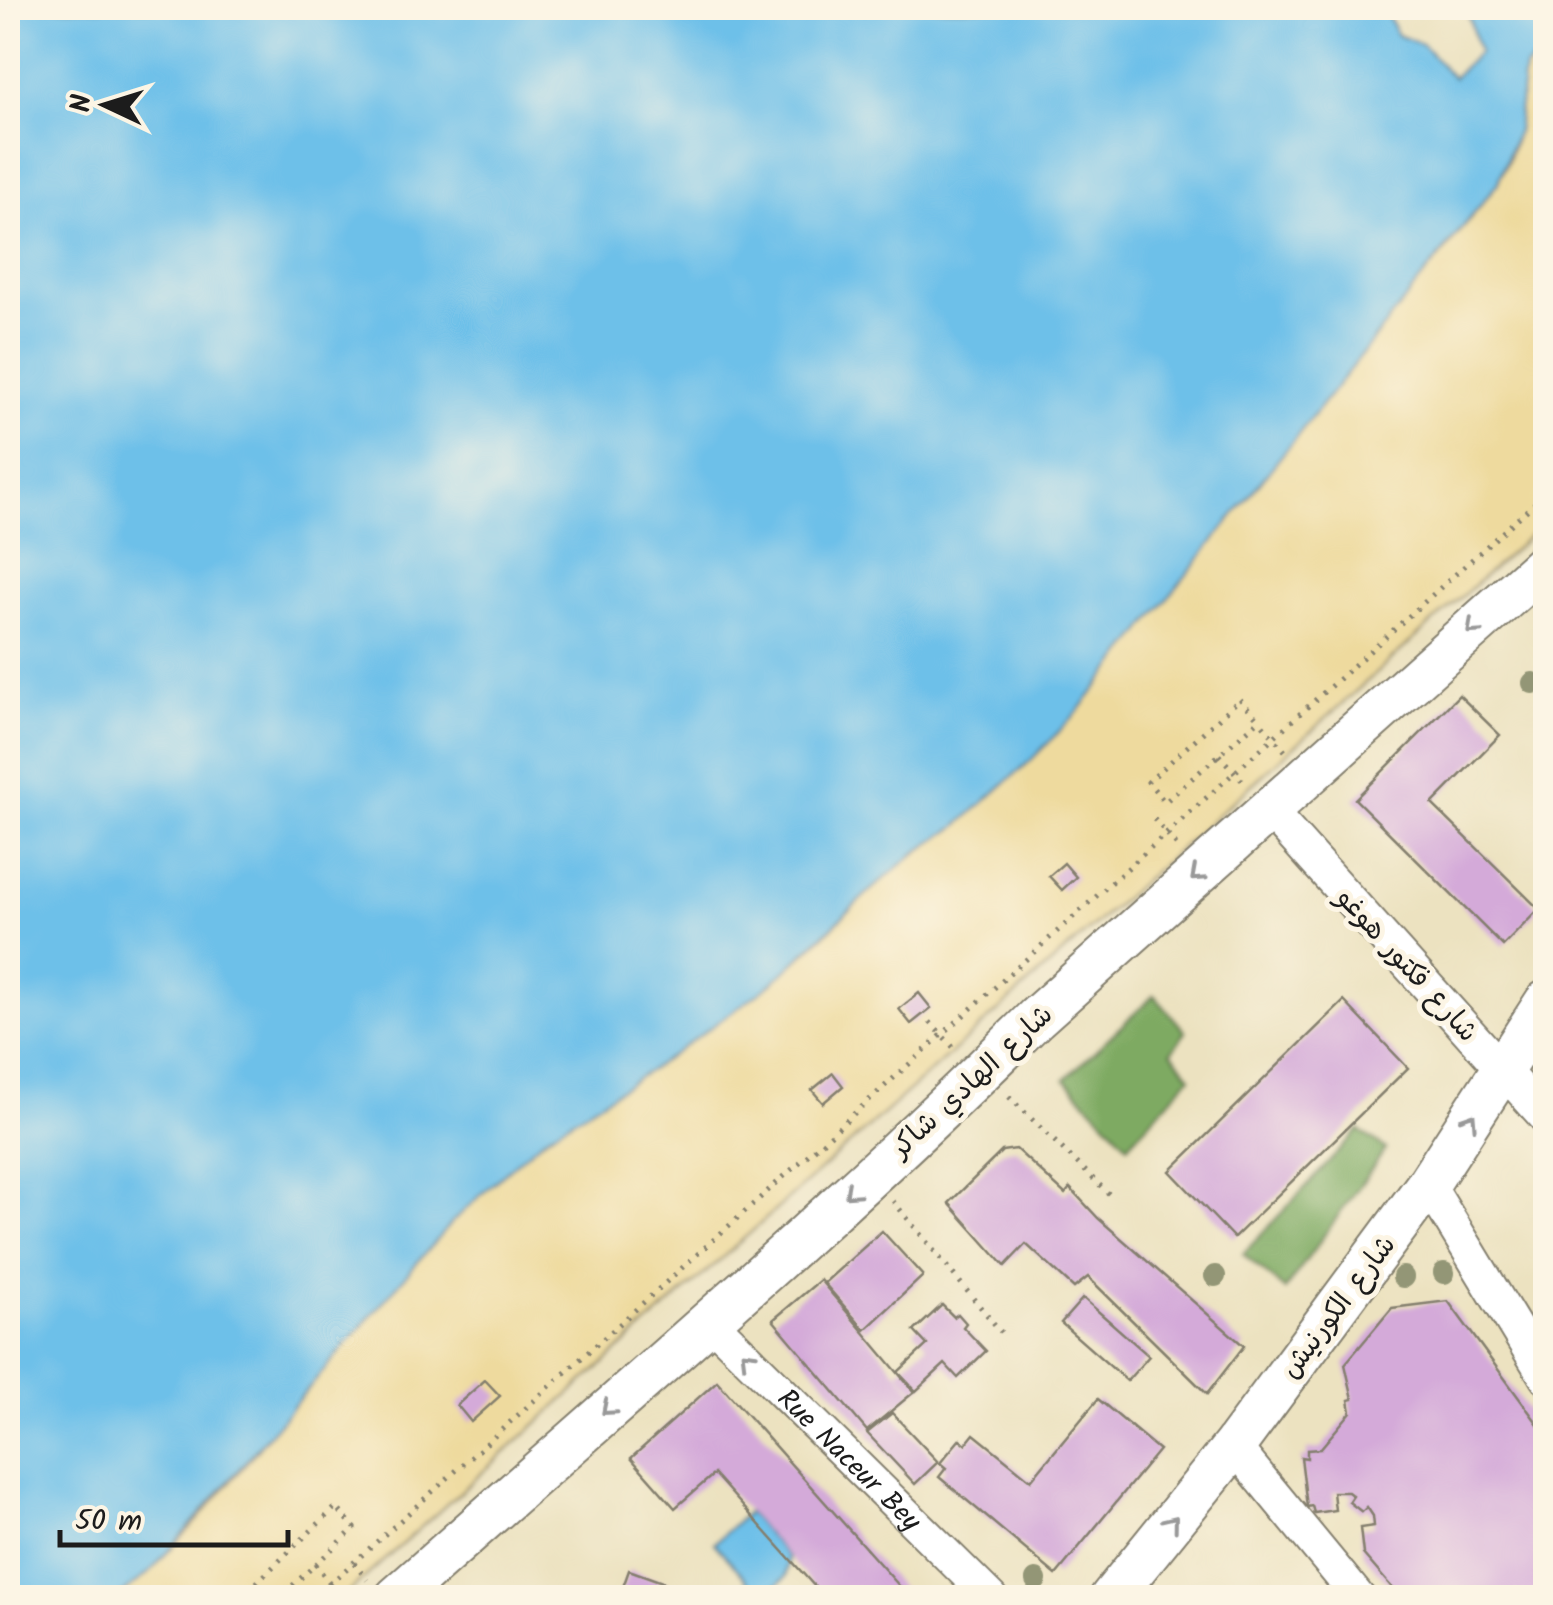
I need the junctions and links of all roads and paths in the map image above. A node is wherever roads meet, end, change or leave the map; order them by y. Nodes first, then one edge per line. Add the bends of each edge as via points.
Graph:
1 (1546, 494) edge
2 (1546, 562) edge
3 (1263, 725) dead end
4 (1273, 736) junction
5 (1236, 741) joint
6 (1287, 753) dead end
7 (1270, 811) junction
8 (1154, 819) dead end
9 (1166, 835) junction
10 (1180, 849) dead end
11 (1546, 1002) edge
12 (1503, 1069) junction
13 (998, 1098) dead end
14 (1546, 1118) edge
15 (1428, 1184) junction
16 (1110, 1195) dead end
17 (892, 1199) dead end
18 (709, 1320) junction
19 (1002, 1332) dead end
20 (1546, 1378) edge
21 (1234, 1446) junction
22 (316, 1564) junction
23 (330, 1583) junction
24 (268, 1598) edge
25 (279, 1598) edge
26 (314, 1598) edge
27 (396, 1598) edge
28 (992, 1598) edge
29 (1111, 1598) edge
30 (1358, 1598) edge

1 - 4 path
2 -> 7 main road, شارع الهادي شاكر
3 - 4 path
4 - 6 path
4 - 9 path
5 - 5 path via 1165,802 1148,782 1240,699 1258,720
7 - 12 street, شارع فكتور هوغو
7 -> 18 main road, شارع الهادي شاكر
8 - 9 path
9 - 10 path
9 - 23 path
11 - 12 main road, شارع الكورنيش
12 - 14 street, شارع فكتور هوغو
15 -> 12 main road, شارع الكورنيش
13 - 16 path via 1011,1097
15 - 20 street
15 - 21 main road, شارع الكورنيش
17 - 19 path
18 -> 27 main road, شارع الهادي شاكر
28 -> 18 street, Rue Naceur Bey
29 -> 21 main road, شارع الكورنيش
21 - 30 street
22 - 23 path
22 - 24 path via 356,1528 336,1507 255,1584
22 - 25 path
23 - 26 path

